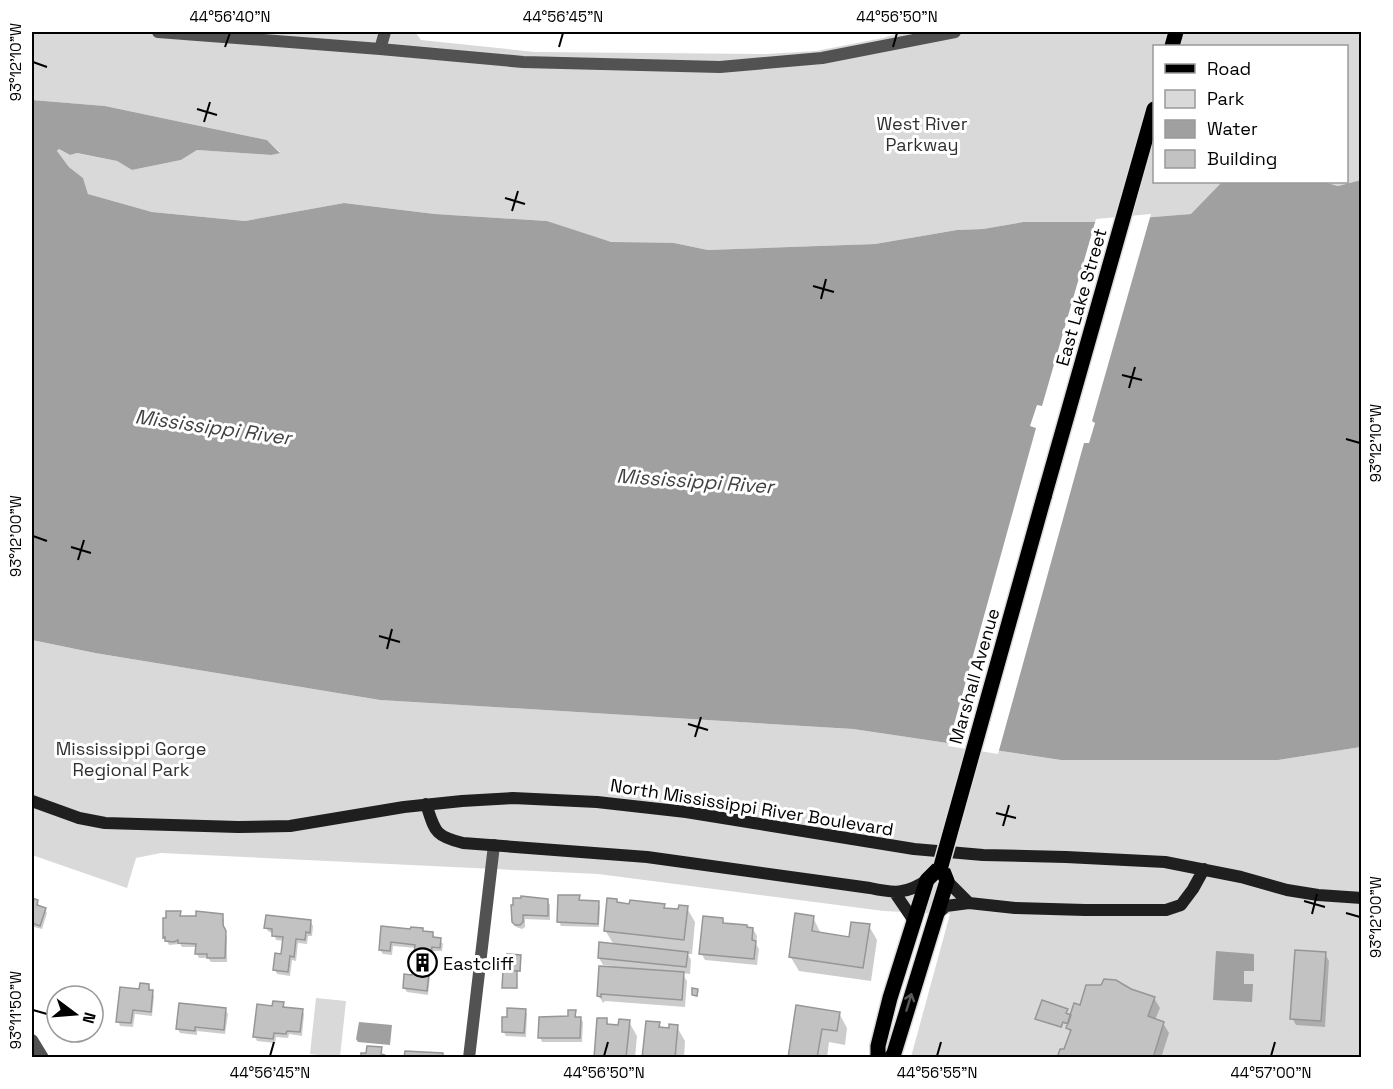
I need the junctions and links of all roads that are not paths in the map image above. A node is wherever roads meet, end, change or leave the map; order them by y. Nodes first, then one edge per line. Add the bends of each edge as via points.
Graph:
1 (158, 32) edge
2 (385, 32) edge
3 (955, 32) edge
4 (380, 49) junction
5 (1153, 116) edge
6 (1044, 497) joint
7 (32, 801) edge
8 (426, 804) junction
9 (494, 845) junction
10 (941, 866) junction
11 (1204, 869) junction
12 (927, 880) junction
13 (947, 881) junction
14 (895, 893) junction
15 (1362, 898) edge
16 (969, 903) junction
17 (936, 916) junction
18 (914, 921) junction
19 (32, 1040) edge
20 (43, 1058) edge
21 (469, 1058) edge
22 (878, 1058) edge
23 (891, 1058) edge

1 - 4 street
2 - 4 street
3 - 4 street via 822,58 720,67 523,62
5 - 6 main road, East Lake Street
6 - 10 main road, Marshall Avenue, bridge
7 - 8 street, North Mississippi River Boulevard via 105,823 238,827 290,826
8 - 9 street via 439,835 463,843
8 - 11 street, North Mississippi River Boulevard via 513,798 597,802 686,812 914,849 1144,860
9 - 14 street via 647,857
9 - 21 street
10 - 12 main road, Marshall Avenue
10 - 13 main road
11 - 15 street, North Mississippi River Boulevard via 1287,890
11 - 16 street via 1181,905 1166,910 1015,908
12 - 14 street
12 - 18 main road, Marshall Avenue
13 - 16 street
13 - 17 main road
14 - 18 street
16 - 17 street via 946,906
23 -> 17 main road
18 - 22 main road, Marshall Avenue via 890,998
19 - 20 street

